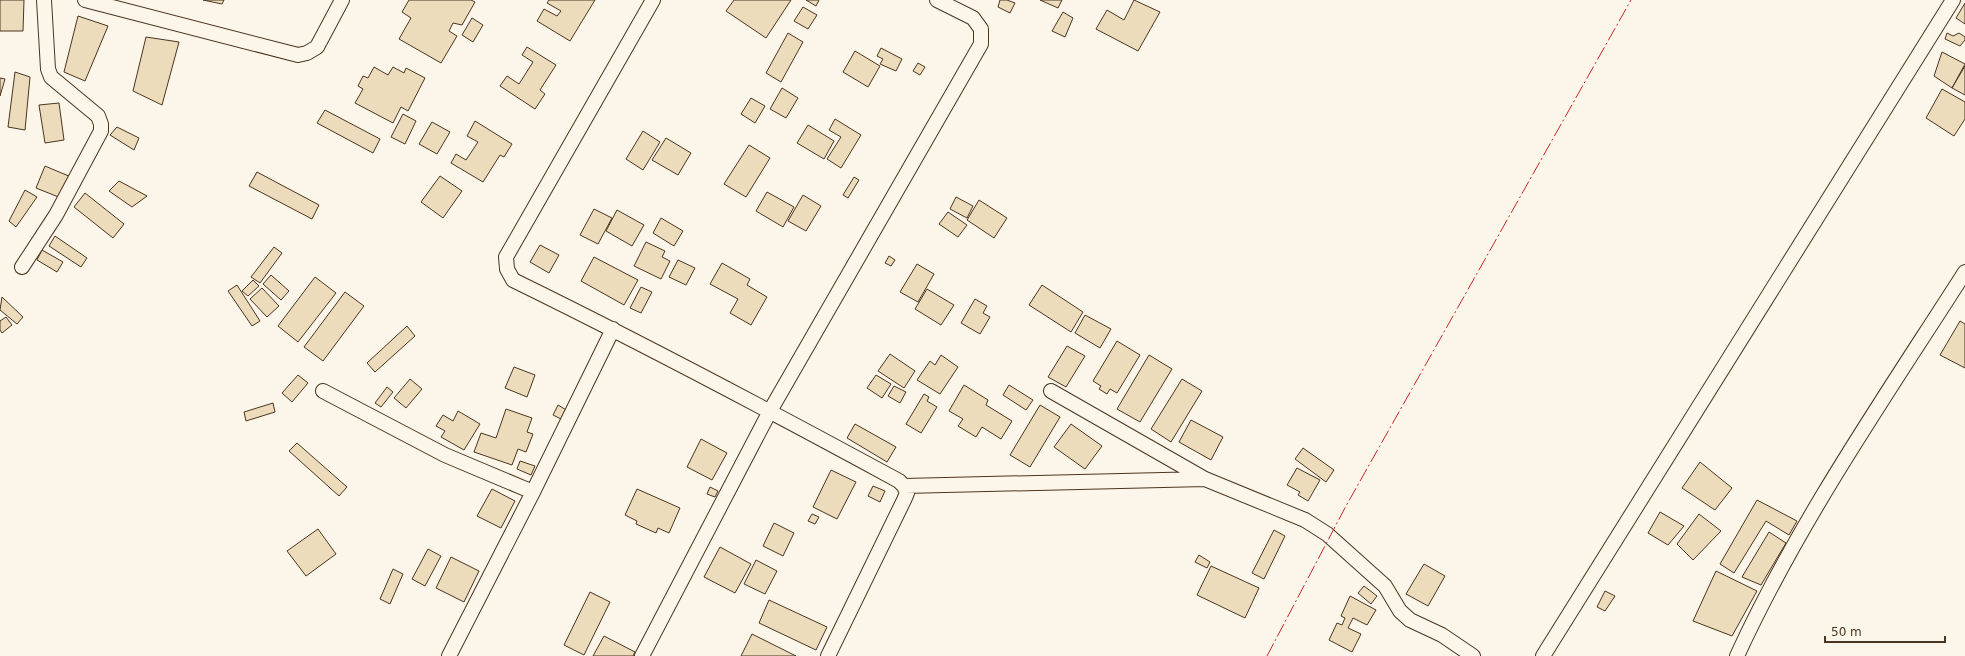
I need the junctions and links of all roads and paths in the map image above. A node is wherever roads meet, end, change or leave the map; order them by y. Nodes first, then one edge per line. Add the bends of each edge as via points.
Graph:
1 (44, 0) edge
2 (85, 0) edge
3 (342, 0) edge
4 (653, 0) edge
5 (938, 0) edge
6 (1952, 0) edge
7 (22, 267) dead end
8 (1965, 272) edge
9 (613, 329) junction
10 (323, 391) dead end
11 (1051, 391) dead end
12 (770, 411) junction
13 (1205, 479) junction
14 (904, 486) junction
15 (534, 492) junction
16 (449, 656) edge
17 (642, 656) edge
18 (828, 656) edge
19 (1473, 656) edge
20 (1543, 656) edge
21 (1738, 656) edge

1 - 7 street via 48,69 51,77 98,116 101,131 56,215
2 - 3 street via 298,55 317,47
4 - 9 street via 506,257 507,269 513,280
5 - 12 street via 973,18 981,29 981,44
6 - 20 street
8 - 21 street via 1838,470 1757,614
9 - 12 street
9 - 15 street
10 - 15 street via 445,455
11 - 13 street
12 - 14 street
12 - 17 street
13 - 14 street
13 - 19 street via 1305,520 1326,534 1385,586 1400,611 1410,620 1442,635
14 - 18 street via 907,493 904,500
15 - 16 street

